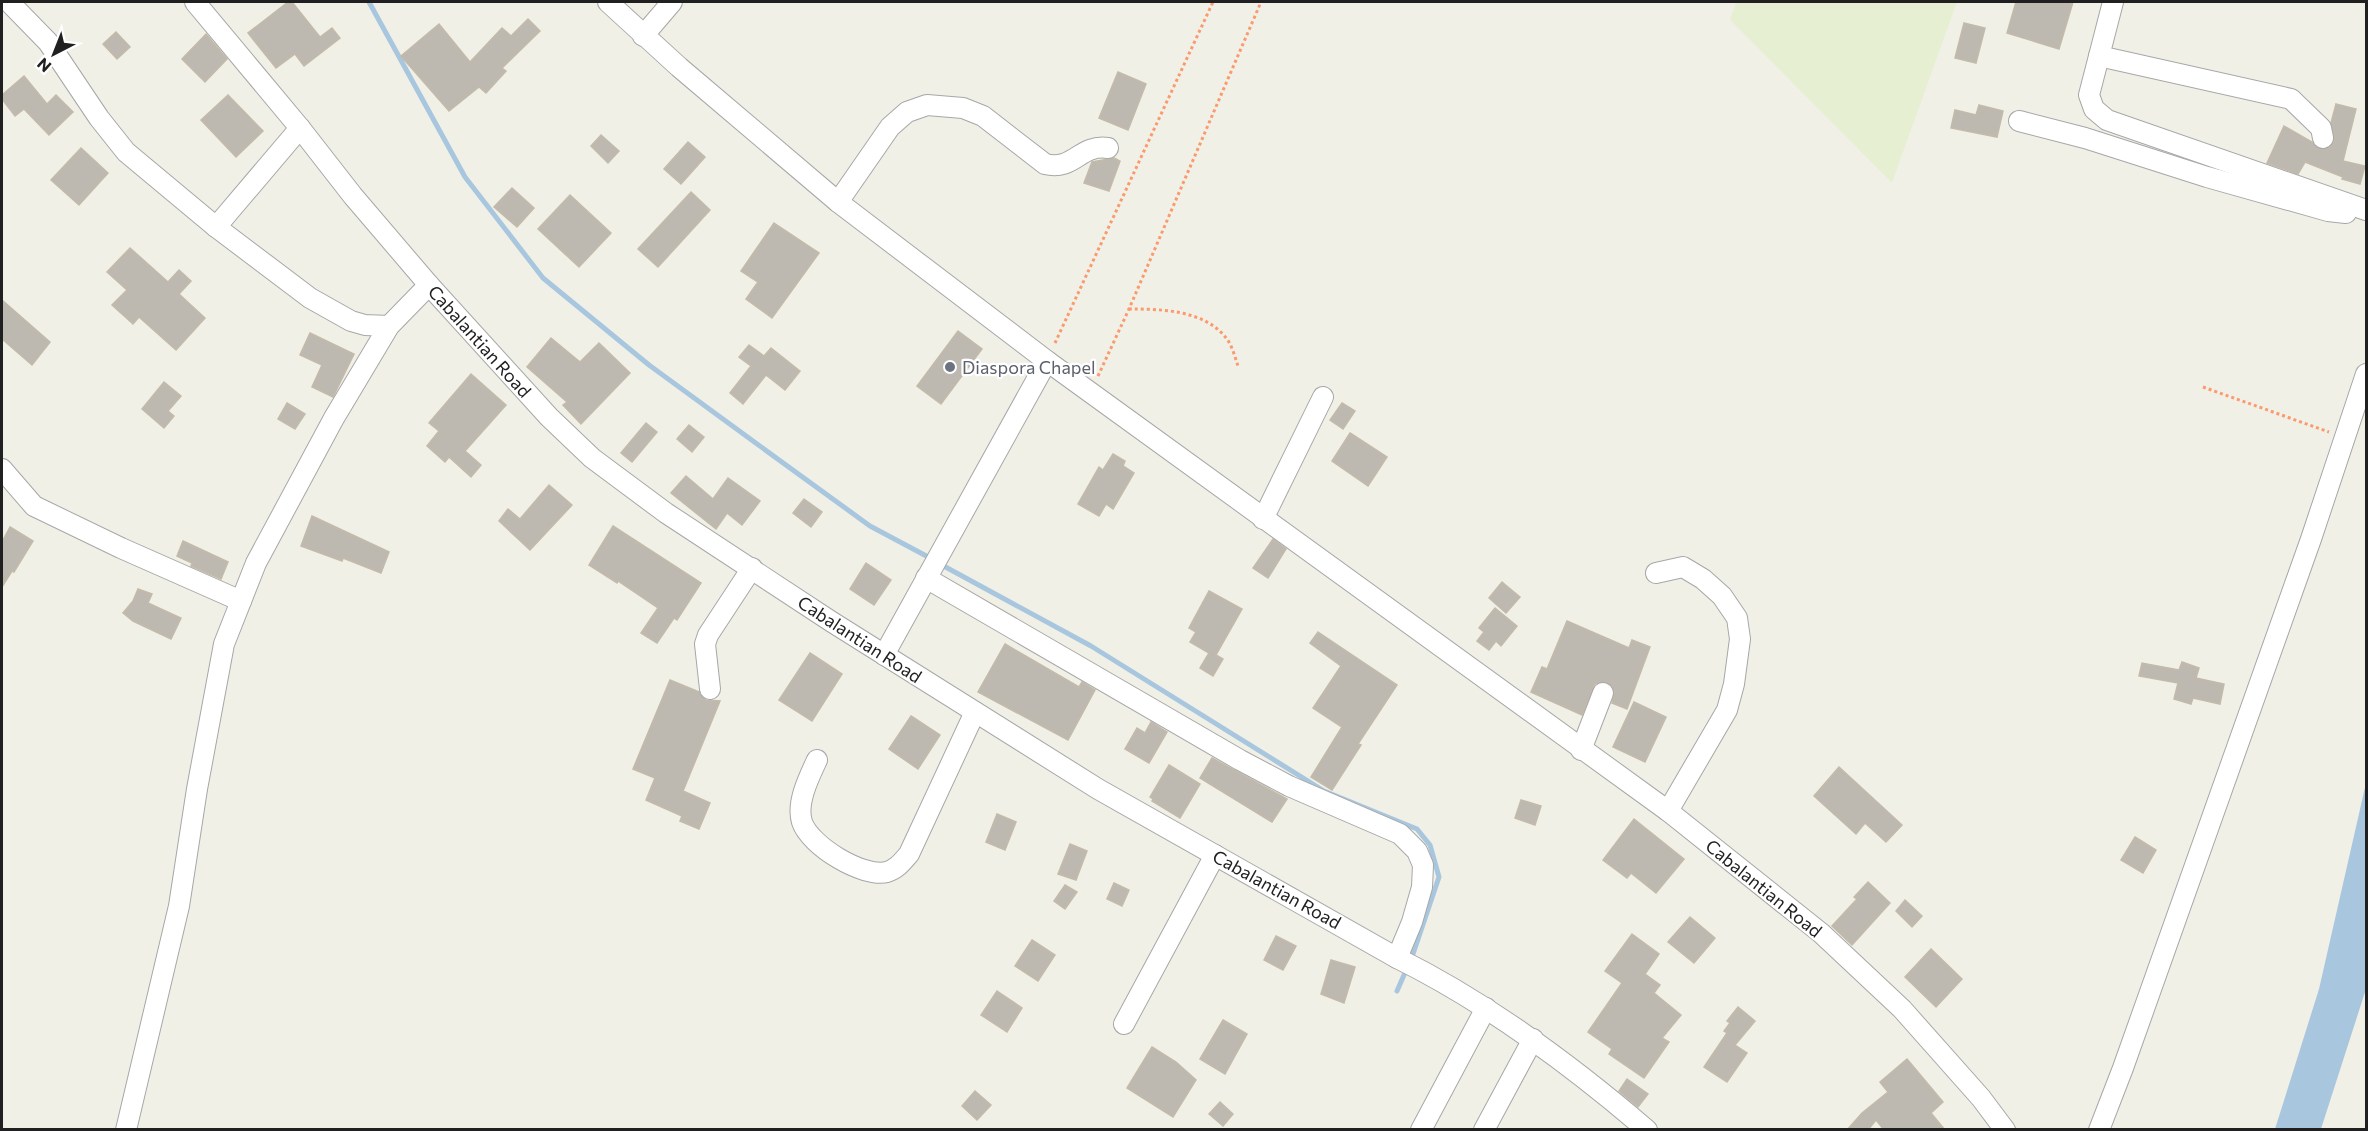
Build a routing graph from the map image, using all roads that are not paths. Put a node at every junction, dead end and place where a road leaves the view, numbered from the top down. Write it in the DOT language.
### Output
graph roads {
  1 [pos="9,2"];
  2 [pos="195,2"];
  3 [pos="608,2"];
  4 [pos="672,2"];
  5 [pos="2113,2"];
  6 [pos="643,36"];
  7 [pos="2099,56"];
  8 [pos="2019,121"];
  9 [pos="300,128"];
  10 [pos="2323,138"];
  11 [pos="1108,148"];
  12 [pos="838,202"];
  13 [pos="2367,211"];
  14 [pos="216,227"];
  15 [pos="429,285"];
  16 [pos="389,326"];
  17 [pos="1047,361"];
  18 [pos="2367,374"];
  19 [pos="1323,397"];
  20 [pos="2,469"];
  21 [pos="1263,519"];
  22 [pos="752,568"];
  23 [pos="1656,573"];
  24 [pos="929,574"];
  25 [pos="240,601"];
  26 [pos="884,655"];
  27 [pos="710,689"];
  28 [pos="1603,693"];
  29 [pos="975,712"];
  30 [pos="1581,750"];
  31 [pos="817,760"];
  32 [pos="1668,811"];
  33 [pos="1215,855"];
  34 [pos="1397,958"];
  35 [pos="1486,1008"];
  36 [pos="1124,1024"];
  37 [pos="1533,1039"];
  38 [pos="126,1130"];
  39 [pos="1421,1130"];
  40 [pos="1484,1130"];
  41 [pos="1647,1130"];
  42 [pos="2005,1130"];
  43 [pos="2099,1130"];
  1 -- 14 [label="street"];
  2 -- 9 [label="street, Cabalantian Road"];
  3 -- 6 [label="street, Cabalantian Road"];
  4 -- 6 [label="street"];
  5 -- 7 [label="street"];
  6 -- 12 [label="street, Cabalantian Road"];
  7 -- 10 [label="street"];
  7 -- 13 [label="street"];
  8 -- 13 [label="street"];
  9 -- 14 [label="street"];
  9 -- 15 [label="street, Cabalantian Road"];
  11 -- 12 [label="street"];
  12 -- 17 [label="street, Cabalantian Road"];
  14 -- 16 [label="street"];
  15 -- 16 [label="street"];
  15 -- 22 [label="street, Cabalantian Road"];
  16 -- 25 [label="street"];
  17 -- 21 [label="street, Cabalantian Road"];
  17 -- 24 [label="street"];
  18 -- 43 [label="street"];
  19 -- 21 [label="street"];
  20 -- 25 [label="street"];
  21 -- 30 [label="street, Cabalantian Road"];
  22 -- 26 [label="street, Cabalantian Road"];
  22 -- 27 [label="street"];
  23 -- 32 [label="street"];
  24 -- 26 [label="street"];
  24 -- 34 [label="street"];
  25 -- 38 [label="street"];
  26 -- 29 [label="street, Cabalantian Road"];
  28 -- 30 [label="street"];
  29 -- 31 [label="street"];
  29 -- 33 [label="street, Cabalantian Road"];
  30 -- 32 [label="street, Cabalantian Road"];
  32 -- 42 [label="street, Cabalantian Road"];
  33 -- 34 [label="street, Cabalantian Road"];
  33 -- 36 [label="street"];
  34 -- 35 [label="street, Cabalantian Road"];
  35 -- 37 [label="street, Cabalantian Road"];
  35 -- 39 [label="street"];
  37 -- 40 [label="street"];
  37 -- 41 [label="street, Cabalantian Road"];
}
